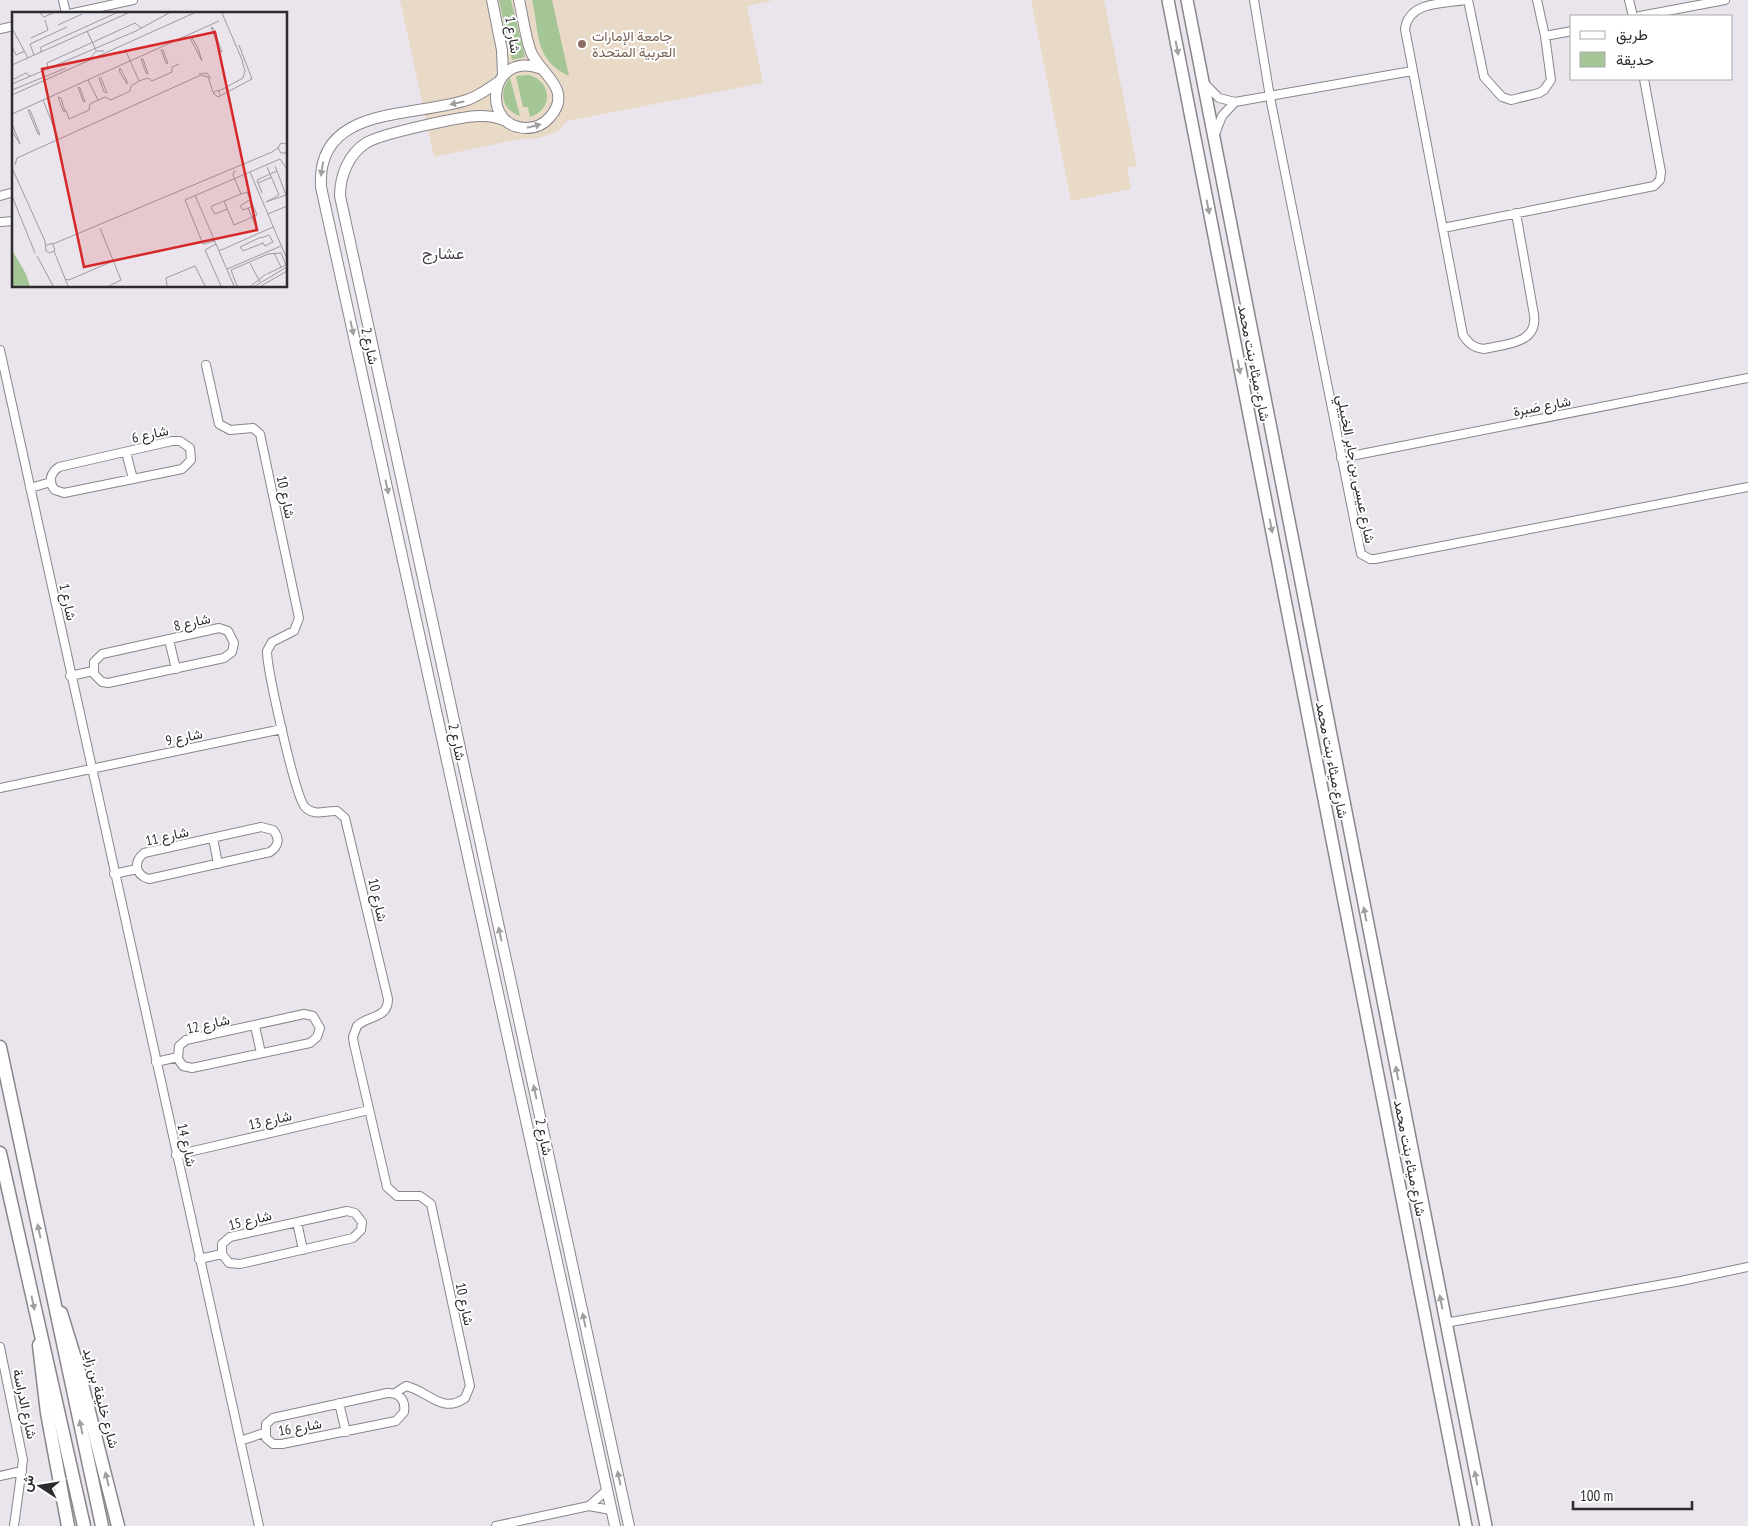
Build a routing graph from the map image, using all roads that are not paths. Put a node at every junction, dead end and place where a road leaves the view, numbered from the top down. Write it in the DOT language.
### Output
graph roads {
  1 [pos="63,0"];
  2 [pos="133,0"];
  3 [pos="492,0"];
  4 [pos="519,0"];
  5 [pos="1168,0"];
  6 [pos="1187,0"];
  7 [pos="1254,0"];
  8 [pos="1467,0"];
  9 [pos="1537,0"];
  10 [pos="1629,0"];
  11 [pos="1725,0"];
  12 [pos="67,12"];
  13 [pos="77,12"];
  14 [pos="1633,15"];
  15 [pos="1645,15"];
  16 [pos="1570,31"];
  17 [pos="1545,36"];
  18 [pos="539,68"];
  19 [pos="1412,70"];
  20 [pos="501,78"];
  21 [pos="1644,80"];
  22 [pos="1203,81"];
  23 [pos="1270,97"];
  24 [pos="1234,102"];
  25 [pos="508,122"];
  26 [pos="1215,143"];
  27 [pos="1516,213"];
  28 [pos="1443,228"];
  29 [pos="0,350"];
  30 [pos="206,365"];
  31 [pos="1748,378"];
  32 [pos="126,452"];
  33 [pos="1341,458"];
  34 [pos="133,479"];
  35 [pos="51,482"];
  36 [pos="1748,487"];
  37 [pos="30,488"];
  38 [pos="169,640"];
  39 [pos="176,669"];
  40 [pos="93,671"];
  41 [pos="70,676"];
  42 [pos="282,729"];
  43 [pos="91,770"];
  44 [pos="0,788"];
  45 [pos="213,838"];
  46 [pos="218,864"];
  47 [pos="137,868"];
  48 [pos="114,874"];
  49 [pos="255,1026"];
  50 [pos="0,1047"];
  51 [pos="261,1053"];
  52 [pos="178,1057"];
  53 [pos="156,1062"];
  54 [pos="368,1110"];
  55 [pos="0,1153"];
  56 [pos="176,1155"];
  57 [pos="297,1222"];
  58 [pos="304,1250"];
  59 [pos="222,1254"];
  60 [pos="200,1259"];
  61 [pos="1748,1267"];
  62 [pos="49,1279"];
  63 [pos="38,1322"];
  64 [pos="1445,1323"];
  65 [pos="0,1347"];
  66 [pos="395,1393"];
  67 [pos="339,1403"];
  68 [pos="346,1432"];
  69 [pos="264,1433"];
  70 [pos="240,1440"];
  71 [pos="22,1471"];
  72 [pos="0,1476"];
  73 [pos="607,1490"];
  74 [pos="589,1506"];
  75 [pos="611,1510"];
  76 [pos="14,1526"];
  77 [pos="68,1526"];
  78 [pos="84,1526"];
  79 [pos="102,1526"];
  80 [pos="118,1526"];
  81 [pos="259,1526"];
  82 [pos="496,1526"];
  83 [pos="615,1526"];
  84 [pos="629,1526"];
  85 [pos="1466,1526"];
  86 [pos="1486,1526"];
  1 -- 12 [label="street"];
  2 -- 13 [label="street"];
  3 -- 20 [label="street, شارع 1"];
  4 -- 18 [label="street, شارع 1"];
  5 -- 85 [label="main road, شارع ميثاء بنت محمد, one-way"];
  6 -- 22 [label="main road, شارع ميثاء بنت محمد"];
  7 -- 23 [label="street, شارع عيسى بن جابر الخييلي"];
  8 -- 17 [label="street"];
  8 -- 19 [label="street"];
  9 -- 17 [label="street"];
  10 -- 14 [label="street"];
  11 -- 15 [label="street"];
  16 -- 17 [label="street"];
  18 -- 20 [label="street"];
  25 -- 18 [label="street, one-way"];
  19 -- 23 [label="street"];
  19 -- 28 [label="street"];
  20 -- 25 [label="street"];
  20 -- 73 [label="street, شارع 2, one-way"];
  21 -- 27 [label="street"];
  22 -- 24 [label="street"];
  22 -- 26 [label="main road, شارع ميثاء بنت محمد"];
  23 -- 24 [label="street"];
  23 -- 33 [label="street, شارع عيسى بن جابر الخييلي"];
  24 -- 26 [label="street"];
  84 -- 25 [label="street, شارع 2, one-way"];
  64 -- 26 [label="main road, شارع ميثاء بنت محمد, one-way"];
  27 -- 28 [label="street"];
  27 -- 28 [label="street"];
  29 -- 37 [label="street, شارع 1"];
  30 -- 42 [label="street, شارع 10"];
  31 -- 33 [label="street, شارع صَبرة"];
  32 -- 34 [label="street, شارع 6"];
  32 -- 34 [label="street, شارع 6"];
  32 -- 35 [label="street, شارع 6"];
  33 -- 36 [label="street, شارع عيسى بن جابر الخييلي"];
  34 -- 35 [label="street, شارع 6"];
  35 -- 37 [label="street"];
  37 -- 41 [label="street, شارع 1"];
  38 -- 39 [label="street, شارع 8"];
  38 -- 39 [label="street, شارع 8"];
  38 -- 40 [label="street, شارع 8"];
  39 -- 40 [label="street, شارع 8"];
  40 -- 41 [label="street"];
  41 -- 43 [label="street, شارع 1"];
  42 -- 43 [label="street, شارع 9"];
  42 -- 54 [label="street, شارع 10"];
  43 -- 44 [label="street"];
  43 -- 48 [label="street, شارع 14"];
  45 -- 46 [label="street"];
  45 -- 46 [label="street, شارع 11"];
  45 -- 47 [label="street, شارع 11"];
  46 -- 47 [label="street, شارع 11"];
  47 -- 48 [label="street"];
  48 -- 53 [label="street, شارع 14"];
  49 -- 51 [label="street"];
  49 -- 51 [label="street, شارع 12"];
  49 -- 52 [label="street, شارع 12"];
  62 -- 50 [label="main road, شارع خليفة بن زايد, one-way"];
  51 -- 52 [label="street, شارع 12"];
  52 -- 53 [label="street"];
  53 -- 56 [label="street, شارع 14"];
  54 -- 56 [label="street, شارع 13"];
  54 -- 66 [label="street, شارع 10"];
  55 -- 63 [label="main road, one-way"];
  56 -- 60 [label="street, شارع 14"];
  57 -- 58 [label="street"];
  57 -- 58 [label="street, شارع 15"];
  57 -- 59 [label="street, شارع 15"];
  58 -- 59 [label="street, شارع 15"];
  59 -- 60 [label="street"];
  60 -- 70 [label="street, شارع 14"];
  61 -- 64 [label="street"];
  79 -- 62 [label="main road, شارع خليفة بن زايد, one-way"];
  80 -- 62 [label="main road, شارع خليفة بن زايد, one-way"];
  63 -- 77 [label="main road"];
  63 -- 78 [label="main road"];
  86 -- 64 [label="main road, شارع ميثاء بنت محمد, one-way"];
  65 -- 71 [label="street, شارع الدراسة"];
  66 -- 67 [label="street, شارع 16"];
  66 -- 68 [label="street, شارع 16"];
  67 -- 68 [label="street"];
  67 -- 69 [label="street, شارع 16"];
  68 -- 69 [label="street, شارع 16"];
  69 -- 70 [label="street, شارع 16"];
  70 -- 81 [label="street, شارع 14"];
  71 -- 72 [label="street"];
  71 -- 76 [label="street, شارع الدراسة"];
  73 -- 74 [label="street"];
  73 -- 75 [label="street, شارع 2"];
  74 -- 75 [label="street"];
  74 -- 82 [label="street"];
  75 -- 83 [label="street, شارع 2"];
}
